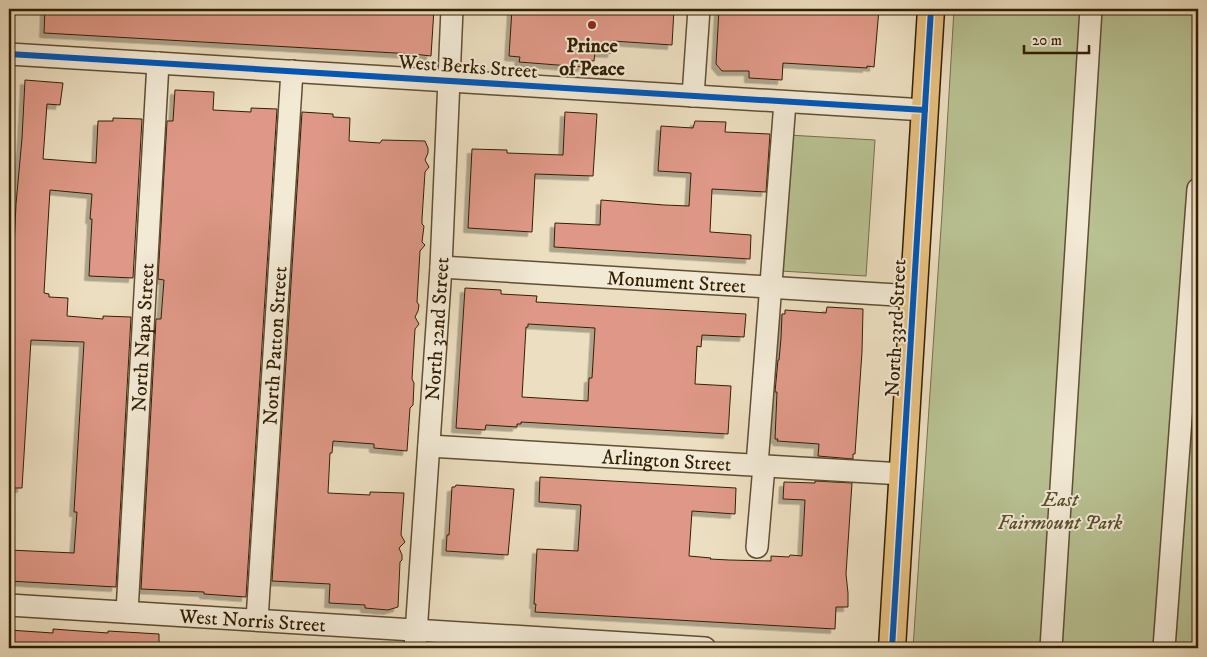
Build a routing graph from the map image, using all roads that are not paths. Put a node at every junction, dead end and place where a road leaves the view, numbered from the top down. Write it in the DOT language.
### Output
graph roads {
  1 [pos="452,9"];
  2 [pos="699,9"];
  3 [pos="931,9"];
  4 [pos="1091,9"];
  5 [pos="9,54"];
  6 [pos="158,63"];
  7 [pos="292,71"];
  8 [pos="448,81"];
  9 [pos="694,96"];
  10 [pos="785,102"];
  11 [pos="925,110"];
  12 [pos="1198,189"];
  13 [pos="441,267"];
  14 [pos="770,287"];
  15 [pos="913,296"];
  16 [pos="429,446"];
  17 [pos="761,466"];
  18 [pos="903,474"];
  19 [pos="757,548"];
  20 [pos="9,605"];
  21 [pos="127,612"];
  22 [pos="257,620"];
  23 [pos="416,639"];
  24 [pos="705,648"];
  25 [pos="892,648"];
  26 [pos="1051,648"];
  27 [pos="1164,648"];
  1 -- 8 [label="street, North 32nd Street"];
  2 -- 9 [label="street"];
  3 -- 11 [label="main road, North 33rd Street"];
  4 -- 26 [label="street"];
  5 -- 6 [label="street, West Berks Street"];
  6 -- 7 [label="street, West Berks Street"];
  6 -- 21 [label="street, North Napa Street"];
  7 -- 8 [label="street, West Berks Street"];
  7 -- 22 [label="street, North Patton Street"];
  8 -- 9 [label="street, West Berks Street"];
  8 -- 13 [label="street, North 32nd Street"];
  9 -- 10 [label="street, West Berks Street"];
  10 -- 11 [label="street, West Berks Street"];
  10 -- 14 [label="street"];
  11 -- 15 [label="main road, North 33rd Street"];
  12 -- 27 [label="street"];
  13 -- 14 [label="street, Monument Street"];
  13 -- 16 [label="street, North 32nd Street"];
  14 -- 15 [label="street, Monument Street"];
  14 -- 17 [label="street"];
  15 -- 18 [label="main road, North 33rd Street"];
  16 -- 17 [label="street, Arlington Street"];
  16 -- 23 [label="street, North 32nd Street"];
  17 -- 18 [label="street, Arlington Street"];
  17 -- 19 [label="street"];
  18 -- 25 [label="main road, North 33rd Street"];
  20 -- 21 [label="street, West Norris Street"];
  21 -- 22 [label="street, West Norris Street"];
  22 -- 23 [label="street, West Norris Street"];
  23 -- 24 [label="street, West Norris Street"];
}
